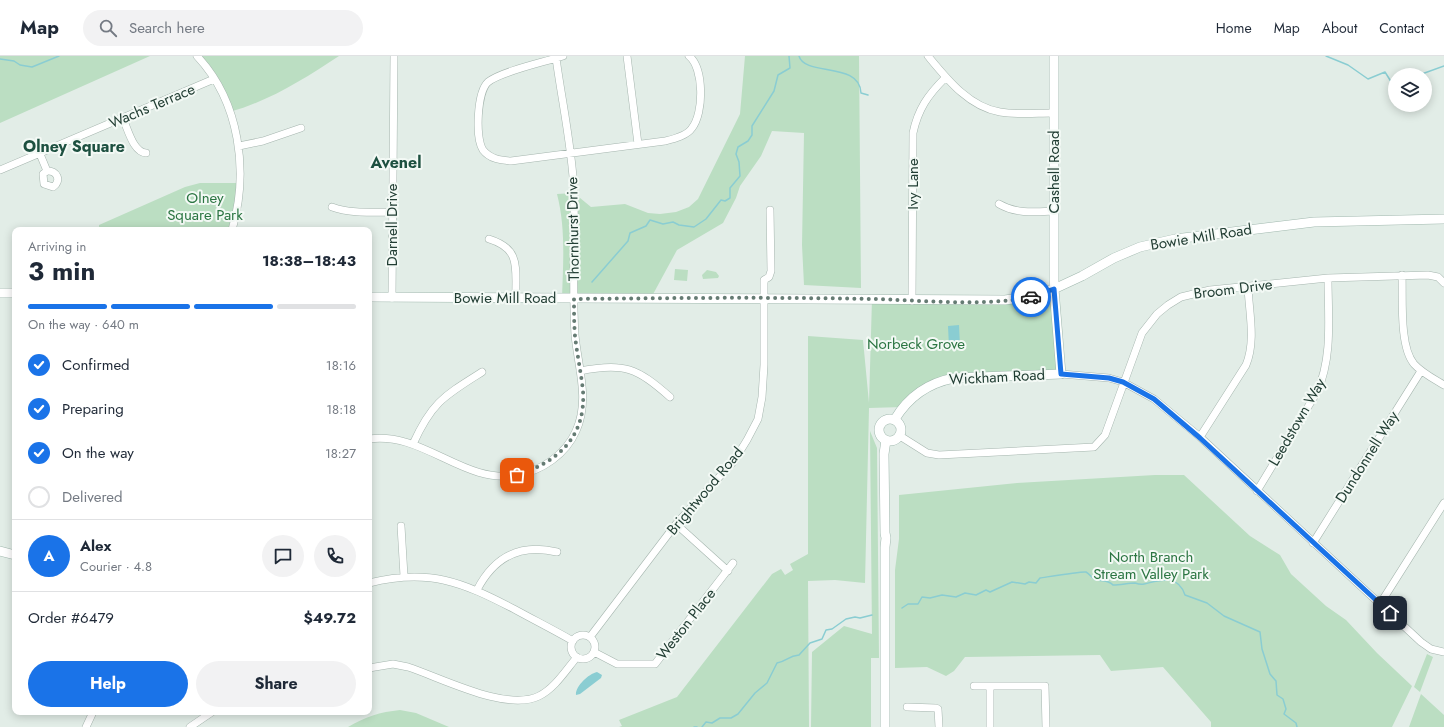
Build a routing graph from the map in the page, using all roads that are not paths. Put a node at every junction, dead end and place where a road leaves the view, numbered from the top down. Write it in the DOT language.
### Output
graph roads {
  1 [pos="197,56"];
  2 [pos="394,56"];
  3 [pos="627,56"];
  4 [pos="689,56"];
  5 [pos="928,56"];
  6 [pos="1054,56"];
  7 [pos="560,57"];
  8 [pos="945,78"];
  9 [pos="214,79"];
  10 [pos="1054,113"];
  11 [pos="123,119"];
  12 [pos="301,128"];
  13 [pos="638,144"];
  14 [pos="238,146"];
  15 [pos="570,152"];
  16 [pos="146,153"];
  17 [pos="40,154"];
  18 [pos="0,170"];
  19 [pos="46,171"];
  20 [pos="999,204"];
  21 [pos="332,207"];
  22 [pos="770,210"];
  23 [pos="1054,211"];
  24 [pos="392,212"];
  25 [pos="1444,220"];
  26 [pos="232,227"];
  27 [pos="489,239"];
  28 [pos="1402,276"];
  29 [pos="1328,278"];
  30 [pos="1444,283"];
  31 [pos="1248,287"];
  32 [pos="1054,289"];
  33 [pos="0,293"];
  34 [pos="12,293"];
  35 [pos="372,297"];
  36 [pos="392,298"];
  37 [pos="516,298"];
  38 [pos="574,299"];
  39 [pos="764,299"];
  40 [pos="912,300"];
  41 [pos="1060,358"];
  42 [pos="580,371"];
  43 [pos="1421,371"];
  44 [pos="482,372"];
  45 [pos="1047,374"];
  46 [pos="1061,374"];
  47 [pos="1123,382"];
  48 [pos="1444,385"];
  49 [pos="670,397"];
  50 [pos="895,419"];
  51 [pos="900,436"];
  52 [pos="1200,438"];
  53 [pos="372,439"];
  54 [pos="886,440"];
  55 [pos="413,444"];
  56 [pos="1257,491"];
  57 [pos="1444,503"];
  58 [pos="676,524"];
  59 [pos="401,526"];
  60 [pos="1313,543"];
  61 [pos="0,551"];
  62 [pos="557,552"];
  63 [pos="12,554"];
  64 [pos="733,563"];
  65 [pos="728,571"];
  66 [pos="404,576"];
  67 [pos="372,582"];
  68 [pos="477,590"];
  69 [pos="1380,604"];
  70 [pos="590,637"];
  71 [pos="573,641"];
  72 [pos="594,652"];
  73 [pos="1444,652"];
  74 [pos="577,657"];
  75 [pos="372,668"];
  76 [pos="974,686"];
  77 [pos="990,686"];
  78 [pos="907,707"];
  79 [pos="92,715"];
  80 [pos="208,715"];
  81 [pos="86,727"];
  82 [pos="190,727"];
  83 [pos="886,727"];
  84 [pos="939,727"];
  85 [pos="990,727"];
  86 [pos="1046,727"];
  1 -- 9 [label="street"];
  2 -- 24 [label="street, Darnell Drive"];
  3 -- 13 [label="street"];
  4 -- 13 [label="street"];
  5 -- 8 [label="street"];
  6 -- 10 [label="street, Cashell Road"];
  7 -- 15 [label="street, Thornhurst Drive"];
  7 -- 15 [label="street"];
  8 -- 10 [label="street"];
  8 -- 40 [label="street, Ivy Lane"];
  9 -- 11 [label="street, Wachs Terrace"];
  9 -- 14 [label="street"];
  10 -- 23 [label="street, Cashell Road"];
  11 -- 16 [label="street"];
  11 -- 17 [label="street, Wachs Terrace"];
  12 -- 14 [label="street"];
  13 -- 15 [label="street"];
  14 -- 26 [label="street"];
  15 -- 38 [label="street, Thornhurst Drive"];
  17 -- 18 [label="street, Wachs Terrace"];
  17 -- 19 [label="street"];
  20 -- 23 [label="street"];
  21 -- 24 [label="street"];
  22 -- 39 [label="street, Brightwood Road"];
  23 -- 32 [label="street, Cashell Road"];
  24 -- 36 [label="street, Darnell Drive"];
  25 -- 32 [label="street, Bowie Mill Road"];
  27 -- 37 [label="street"];
  28 -- 29 [label="street, Broom Drive"];
  28 -- 30 [label="street, Broom Drive"];
  28 -- 43 [label="street"];
  29 -- 31 [label="street, Broom Drive"];
  29 -- 56 [label="street, Leedstown Way"];
  31 -- 47 [label="street, Broom Drive"];
  31 -- 52 [label="street"];
  32 -- 40 [label="street, Bowie Mill Road"];
  32 -- 41 [label="street, Cashell Road"];
  33 -- 34 [label="street"];
  35 -- 36 [label="street, Bowie Mill Road"];
  36 -- 37 [label="street, Bowie Mill Road"];
  37 -- 38 [label="street, Bowie Mill Road"];
  38 -- 39 [label="street, Bowie Mill Road"];
  38 -- 42 [label="street, Thornhurst Drive"];
  39 -- 40 [label="street, Bowie Mill Road"];
  39 -- 58 [label="street, Brightwood Road"];
  41 -- 45 [label="street"];
  41 -- 46 [label="street, Cashell Road"];
  42 -- 49 [label="street"];
  42 -- 55 [label="street, Thornhurst Drive"];
  43 -- 48 [label="street"];
  43 -- 60 [label="street, Dundonnell Way"];
  44 -- 55 [label="street"];
  45 -- 46 [label="street, Wickham Road"];
  45 -- 50 [label="street, Wickham Road"];
  46 -- 47 [label="street, Wickham Road"];
  47 -- 51 [label="street, Broom Drive"];
  47 -- 52 [label="street, Wickham Road"];
  50 -- 51 [label="street"];
  50 -- 54 [label="street"];
  51 -- 54 [label="street"];
  52 -- 56 [label="street, Wickham Road"];
  53 -- 55 [label="street, Thornhurst Drive"];
  54 -- 83 [label="street"];
  56 -- 60 [label="street, Wickham Road"];
  57 -- 69 [label="street"];
  58 -- 65 [label="street"];
  58 -- 70 [label="street, Brightwood Road"];
  59 -- 66 [label="street"];
  60 -- 69 [label="street, Wickham Road"];
  61 -- 63 [label="street"];
  62 -- 68 [label="street"];
  64 -- 65 [label="street, Weston Place"];
  65 -- 72 [label="street, Weston Place"];
  66 -- 67 [label="street"];
  66 -- 68 [label="street"];
  68 -- 71 [label="street"];
  69 -- 73 [label="street, Wickham Road"];
  70 -- 71 [label="street"];
  70 -- 72 [label="street"];
  71 -- 74 [label="street"];
  72 -- 74 [label="street"];
  74 -- 75 [label="street"];
  76 -- 77 [label="street"];
  77 -- 85 [label="street"];
  77 -- 86 [label="street"];
  78 -- 84 [label="street"];
  79 -- 81 [label="street"];
  80 -- 82 [label="street"];
}
